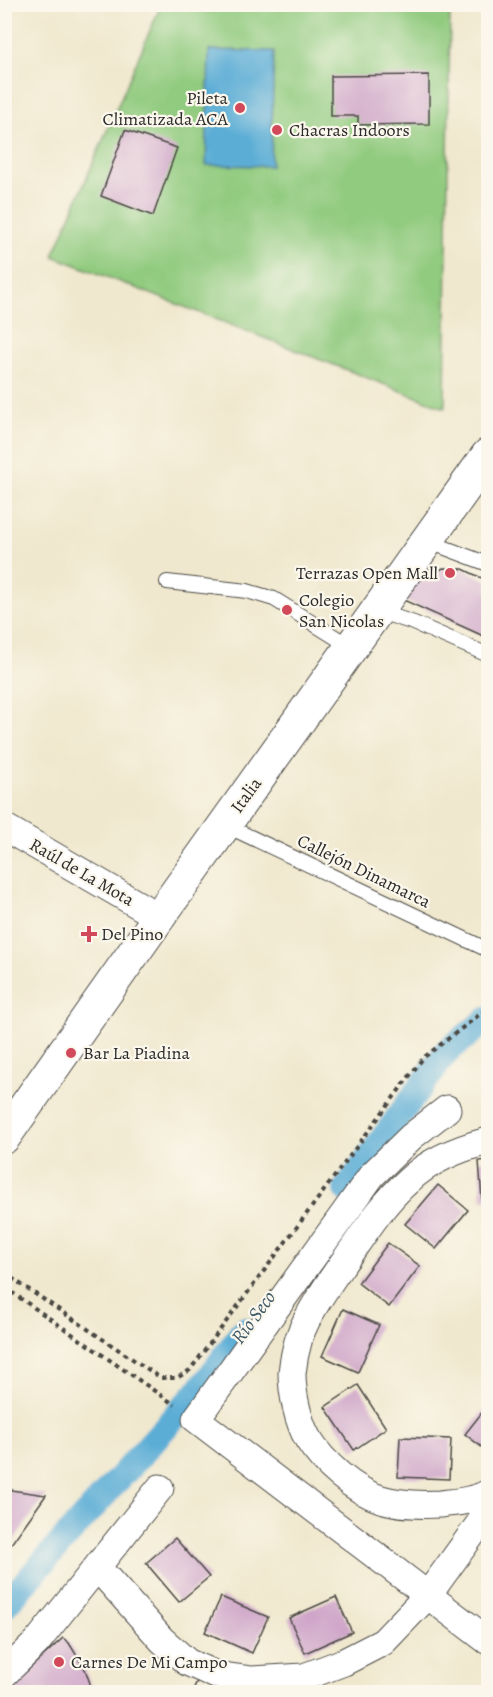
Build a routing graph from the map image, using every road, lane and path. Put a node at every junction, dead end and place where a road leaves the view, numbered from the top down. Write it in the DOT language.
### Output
graph roads {
  1 [pos="487,461"];
  2 [pos="427,541"];
  3 [pos="489,564"];
  4 [pos="167,582"];
  5 [pos="377,611"];
  6 [pos="351,647"];
  7 [pos="489,655"];
  8 [pos="225,824"];
  9 [pos="4,827"];
  10 [pos="159,917"];
  11 [pos="489,950"];
  12 [pos="489,1008"];
  13 [pos="447,1109"];
  14 [pos="4,1137"];
  15 [pos="489,1141"];
  16 [pos="4,1273"];
  17 [pos="4,1287"];
  18 [pos="196,1419"];
  19 [pos="160,1488"];
  20 [pos="489,1493"];
  21 [pos="489,1512"];
  22 [pos="97,1567"];
  23 [pos="428,1595"];
  24 [pos="489,1641"];
  25 [pos="4,1674"];
  1 -- 2 [label="main road, Italia"];
  2 -- 3 [label="lane"];
  2 -- 5 [label="main road, Italia"];
  4 -- 6 [label="lane"];
  5 -- 6 [label="main road, Italia"];
  5 -- 7 [label="lane"];
  6 -- 8 [label="main road, Italia"];
  8 -- 10 [label="main road, Italia"];
  8 -- 11 [label="lane, Callejón Dinamarca"];
  9 -- 10 [label="street, Raúl de La Mota"];
  10 -- 14 [label="main road, Italia"];
  12 -- 16 [label="path"];
  13 -- 18 [label="street"];
  15 -- 20 [label="street"];
  17 -- 18 [label="path"];
  18 -- 23 [label="street"];
  19 -- 22 [label="street"];
  21 -- 23 [label="street"];
  22 -- 23 [label="street"];
  22 -- 25 [label="street"];
  23 -- 24 [label="street"];
}
